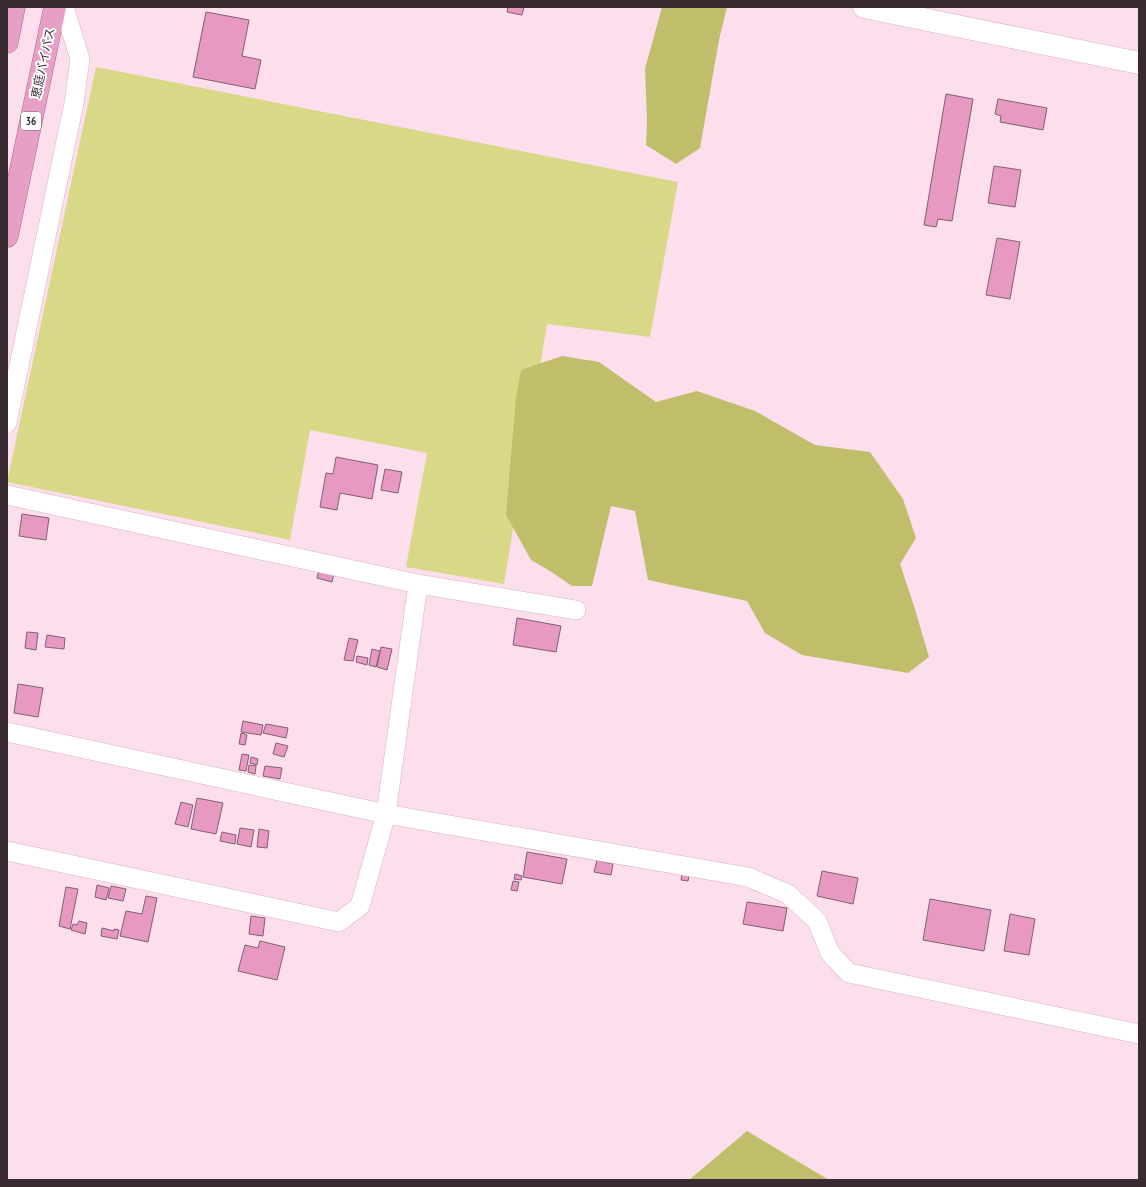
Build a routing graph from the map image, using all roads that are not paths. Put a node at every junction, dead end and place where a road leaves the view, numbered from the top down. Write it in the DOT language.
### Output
graph roads {
  1 [pos="14,7"];
  2 [pos="55,7"];
  3 [pos="64,7"];
  4 [pos="864,7"];
  5 [pos="7,42"];
  6 [pos="1139,63"];
  7 [pos="7,236"];
  8 [pos="7,423"];
  9 [pos="7,495"];
  10 [pos="418,584"];
  11 [pos="576,610"];
  12 [pos="7,732"];
  13 [pos="386,814"];
  14 [pos="7,851"];
  15 [pos="1139,1034"];
  1 -- 5 [label="highway"];
  2 -- 7 [label="highway, 恵庭バイパス / 36"];
  3 -- 8 [label="street"];
  4 -- 6 [label="street"];
  9 -- 10 [label="street"];
  10 -- 11 [label="street"];
  10 -- 13 [label="street"];
  12 -- 13 [label="street"];
  13 -- 14 [label="street"];
  13 -- 15 [label="street"];
}
